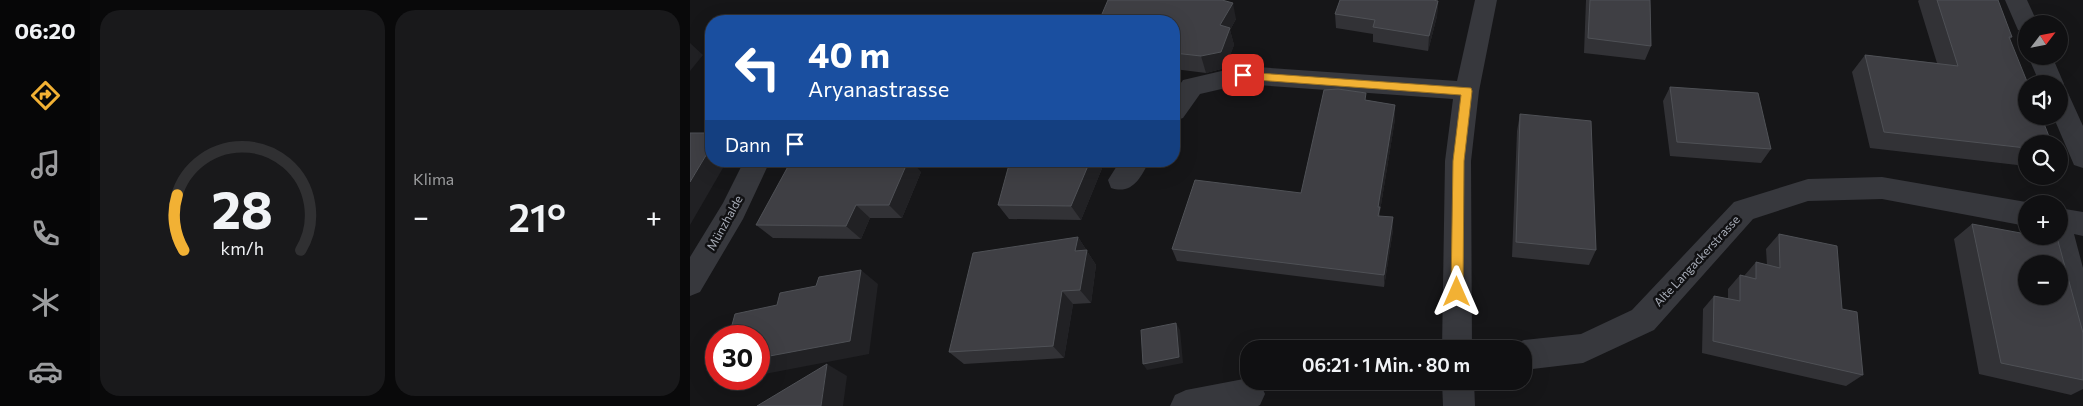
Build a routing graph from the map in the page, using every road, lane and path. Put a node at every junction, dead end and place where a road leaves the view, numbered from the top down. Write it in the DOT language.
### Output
graph roads {
  1 [pos="1486,0"];
  2 [pos="2016,0"];
  3 [pos="2022,15"];
  4 [pos="1467,91"];
  5 [pos="1180,103"];
  6 [pos="2068,121"];
  7 [pos="2083,157"];
  8 [pos="754,167"];
  9 [pos="2018,213"];
  10 [pos="2068,222"];
  11 [pos="2083,224"];
  12 [pos="2062,245"];
  13 [pos="690,284"];
  14 [pos="2083,324"];
  15 [pos="1457,340"];
  16 [pos="1532,354"];
  17 [pos="1458,390"];
  18 [pos="1249,394"];
  19 [pos="1186,406"];
  20 [pos="1459,406"];
  1 -- 4 [label="street"];
  2 -- 3 [label="street"];
  4 -- 5 [label="street"];
  4 -- 15 [label="street"];
  6 -- 7 [label="street"];
  8 -- 13 [label="street, Münzhalde"];
  9 -- 16 [label="street, Alte Langackerstrasse"];
  10 -- 11 [label="street"];
  12 -- 14 [label="street"];
  17 -- 20 [label="street"];
  18 -- 19 [label="street"];
}
